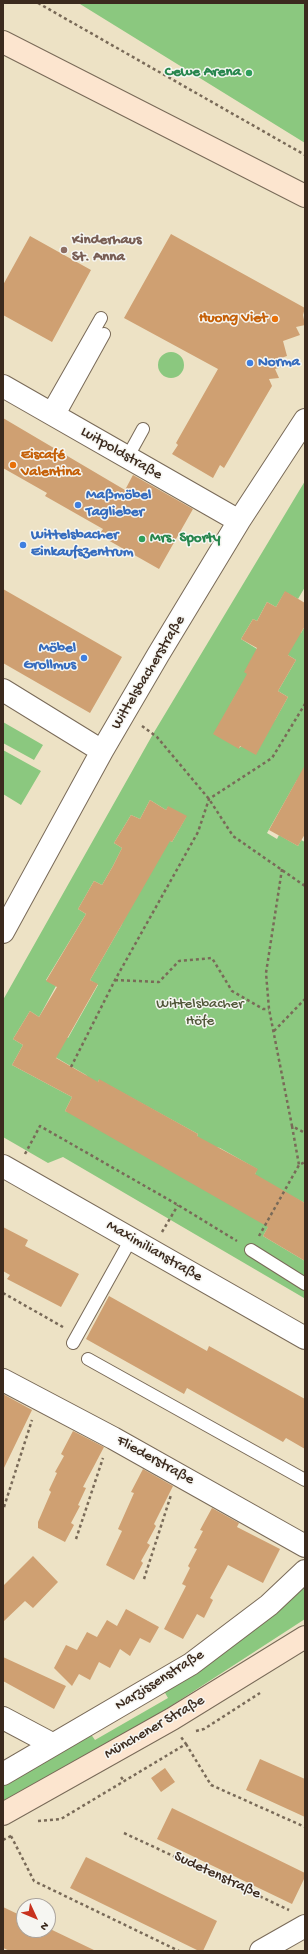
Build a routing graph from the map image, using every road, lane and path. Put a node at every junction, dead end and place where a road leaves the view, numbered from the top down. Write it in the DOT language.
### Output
graph roads {
  1 [pos="38,3"];
  2 [pos="3,42"];
  3 [pos="305,155"];
  4 [pos="305,196"];
  5 [pos="101,318"];
  6 [pos="104,334"];
  7 [pos="3,386"];
  8 [pos="53,414"];
  9 [pos="305,420"];
  10 [pos="144,429"];
  11 [pos="127,458"];
  12 [pos="239,521"];
  13 [pos="3,690"];
  14 [pos="305,704"];
  15 [pos="124,714"];
  16 [pos="102,751"];
  17 [pos="209,799"];
  18 [pos="282,870"];
  19 [pos="305,886"];
  20 [pos="3,932"];
  21 [pos="115,980"];
  22 [pos="305,999"];
  23 [pos="269,1009"];
  24 [pos="273,1031"];
  25 [pos="71,1066"];
  26 [pos="292,1126"];
  27 [pos="305,1133"];
  28 [pos="305,1162"];
  29 [pos="299,1165"];
  30 [pos="9,1169"];
  31 [pos="178,1205"];
  32 [pos="171,1216"];
  33 [pos="131,1238"];
  34 [pos="252,1250"];
  35 [pos="305,1284"];
  36 [pos="3,1293"];
  37 [pos="68,1321"];
  38 [pos="305,1338"];
  39 [pos="74,1343"];
  40 [pos="88,1360"];
  41 [pos="3,1380"];
  42 [pos="43,1400"];
  43 [pos="113,1438"];
  44 [pos="181,1476"];
  45 [pos="305,1480"];
  46 [pos="4,1507"];
  47 [pos="76,1539"];
  48 [pos="305,1546"];
  49 [pos="305,1571"];
  50 [pos="144,1578"];
  51 [pos="305,1637"];
  52 [pos="3,1718"];
  53 [pos="52,1744"];
  54 [pos="186,1744"];
  55 [pos="178,1749"];
  56 [pos="3,1774"];
  57 [pos="121,1777"];
  58 [pos="124,1781"];
  59 [pos="38,1821"];
  60 [pos="6,1822"];
  61 [pos="305,1827"];
  62 [pos="124,1833"];
  63 [pos="303,1927"];
  64 [pos="179,1951"];
  65 [pos="261,1951"];
  1 -- 3 [label="path"];
  2 -- 4 [label="street"];
  5 -- 8 [label="lane"];
  6 -- 8 [label="lane"];
  7 -- 8 [label="street, Luitpoldstraße"];
  8 -- 11 [label="street, Luitpoldstraße"];
  9 -- 12 [label="street, Wittelsbacherstraße"];
  10 -- 11 [label="lane"];
  11 -- 12 [label="street, Luitpoldstraße"];
  12 -- 15 [label="street, Wittelsbacherstraße"];
  13 -- 16 [label="street"];
  14 -- 17 [label="path"];
  15 -- 16 [label="street, Wittelsbacherstraße"];
  15 -- 17 [label="path"];
  16 -- 20 [label="street, Wittelsbacherstraße"];
  17 -- 18 [label="path"];
  17 -- 21 [label="path"];
  18 -- 19 [label="path"];
  18 -- 23 [label="path"];
  21 -- 23 [label="path"];
  21 -- 25 [label="path"];
  22 -- 24 [label="path"];
  23 -- 24 [label="path"];
  24 -- 26 [label="path"];
  26 -- 27 [label="path"];
  26 -- 29 [label="path"];
  28 -- 29 [label="path"];
  29 -- 34 [label="path"];
  30 -- 31 [label="path"];
  30 -- 33 [label="street, Maximilianstraße"];
  31 -- 32 [label="path"];
  31 -- 34 [label="path"];
  33 -- 38 [label="street, Maximilianstraße"];
  33 -- 39 [label="lane"];
  34 -- 35 [label="lane"];
  36 -- 37 [label="path"];
  40 -- 45 [label="lane"];
  41 -- 42 [label="street, Fliederstraße"];
  42 -- 43 [label="street, Fliederstraße"];
  42 -- 46 [label="path"];
  43 -- 44 [label="street, Fliederstraße"];
  43 -- 47 [label="path"];
  44 -- 48 [label="street, Fliederstraße"];
  44 -- 50 [label="path"];
  49 -- 53 [label="street, Narzissenstraße"];
  51 -- 60 [label="street, Münchener Straße"];
  52 -- 53 [label="street"];
  53 -- 56 [label="street, Narzissenstraße"];
  54 -- 61 [label="path"];
  55 -- 58 [label="path"];
  57 -- 58 [label="path"];
  58 -- 59 [label="path"];
  60 -- 64 [label="path"];
  62 -- 63 [label="path, Sudetenstraße"];
  63 -- 65 [label="street"];
}
